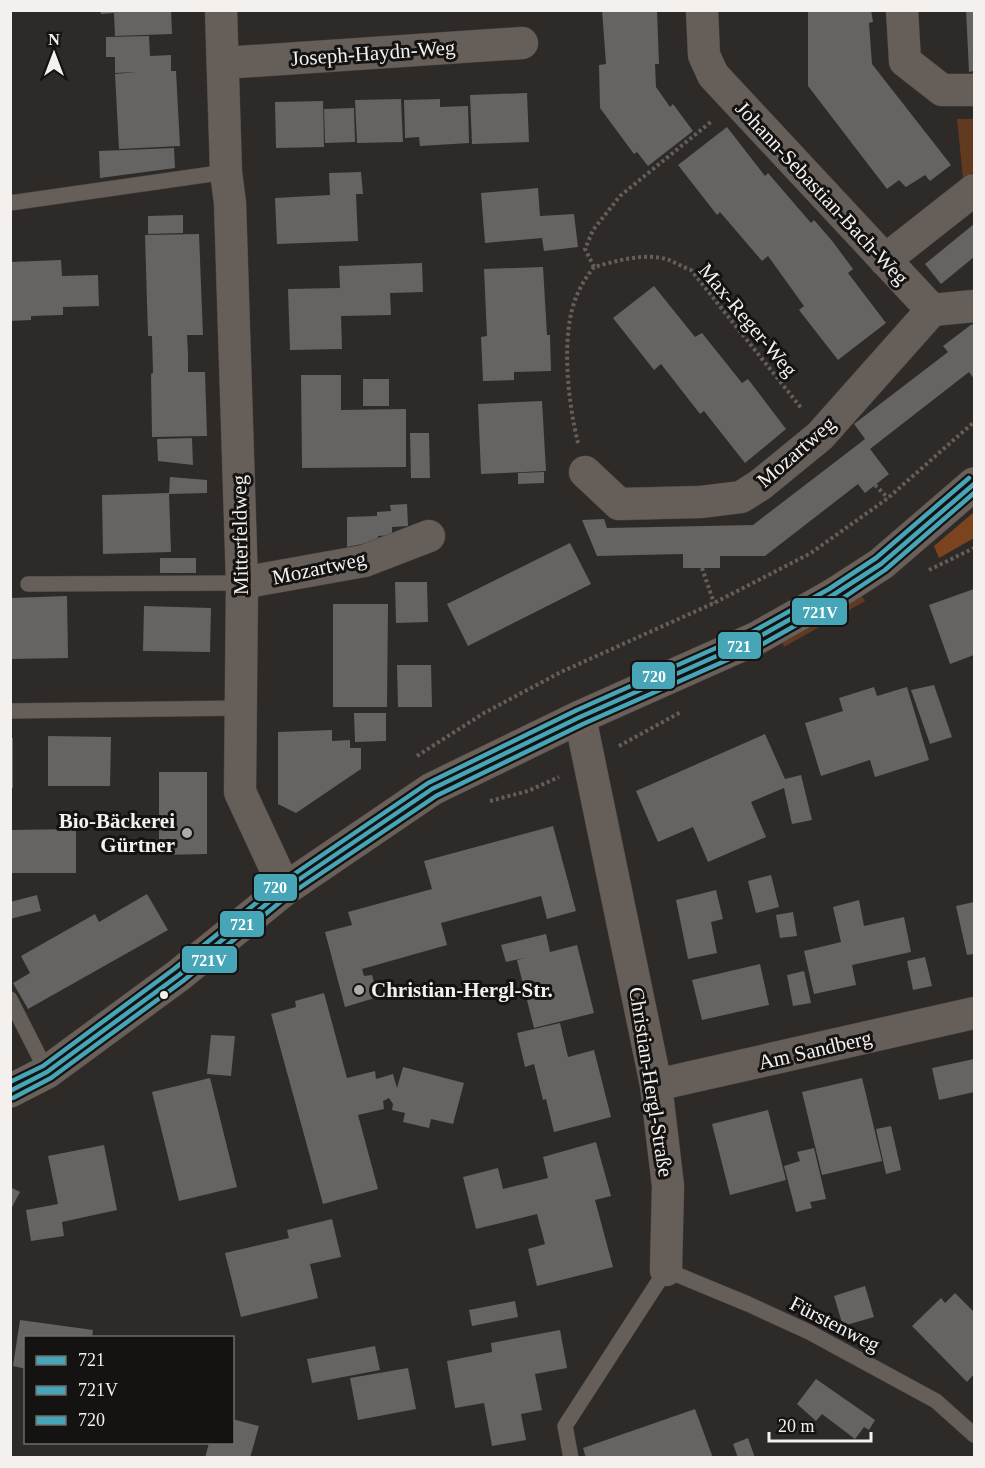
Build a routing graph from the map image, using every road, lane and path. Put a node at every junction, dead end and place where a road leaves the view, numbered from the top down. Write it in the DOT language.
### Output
graph roads {
  1 [pos="221,10"];
  2 [pos="702,10"];
  3 [pos="902,10"];
  4 [pos="522,43"];
  5 [pos="223,63"];
  6 [pos="712,75"];
  7 [pos="975,90"];
  8 [pos="226,172"];
  9 [pos="975,190"];
  10 [pos="10,202"];
  11 [pos="885,260"];
  12 [pos="594,267"];
  13 [pos="975,306"];
  14 [pos="932,310"];
  15 [pos="975,422"];
  16 [pos="820,436"];
  17 [pos="585,472"];
  18 [pos="975,484"];
  19 [pos="875,485"];
  20 [pos="888,498"];
  21 [pos="429,536"];
  22 [pos="702,568"];
  23 [pos="242,583"];
  24 [pos="28,584"];
  25 [pos="714,603"];
  26 [pos="241,708"];
  27 [pos="10,711"];
  28 [pos="580,717"];
  29 [pos="407,762"];
  30 [pos="285,889"];
  31 [pos="10,999"];
  32 [pos="975,1013"];
  33 [pos="46,1072"];
  34 [pos="656,1085"];
  35 [pos="10,1091"];
  36 [pos="666,1270"];
  37 [pos="975,1434"];
  38 [pos="571,1458"];
  1 -- 5 [label="street, Mitterfeldweg"];
  2 -- 6 [label="street, Johann-Sebastian-Bach-Weg"];
  3 -- 7 [label="street"];
  4 -- 5 [label="street, Joseph-Haydn-Weg"];
  5 -- 8 [label="street, Mitterfeldweg"];
  6 -- 11 [label="street, Johann-Sebastian-Bach-Weg"];
  6 -- 12 [label="path, Johann-Sebastian-Bach-Weg"];
  8 -- 10 [label="lane"];
  8 -- 23 [label="street, Mitterfeldweg"];
  9 -- 11 [label="street"];
  11 -- 14 [label="street, Johann-Sebastian-Bach-Weg"];
  12 -- 16 [label="path, Max-Reger-Weg"];
  12 -- 17 [label="path"];
  13 -- 14 [label="street"];
  14 -- 16 [label="street, Mozartweg"];
  15 -- 20 [label="path"];
  16 -- 17 [label="street, Mozartweg"];
  18 -- 28 [label="main road"];
  19 -- 20 [label="path"];
  20 -- 25 [label="path"];
  21 -- 23 [label="street, Mozartweg"];
  22 -- 25 [label="path"];
  23 -- 24 [label="lane"];
  23 -- 26 [label="street, Mitterfeldweg"];
  25 -- 29 [label="path"];
  26 -- 27 [label="lane"];
  26 -- 30 [label="street, Mitterfeldweg"];
  28 -- 30 [label="main road"];
  28 -- 34 [label="street, Christian-Hergl-Straße"];
  30 -- 33 [label="main road"];
  31 -- 33 [label="lane"];
  32 -- 34 [label="street, Am Sandberg"];
  33 -- 35 [label="main road"];
  34 -- 36 [label="street, Christian-Hergl-Straße"];
  36 -- 37 [label="lane, Fürstenweg"];
  36 -- 38 [label="lane"];
}
